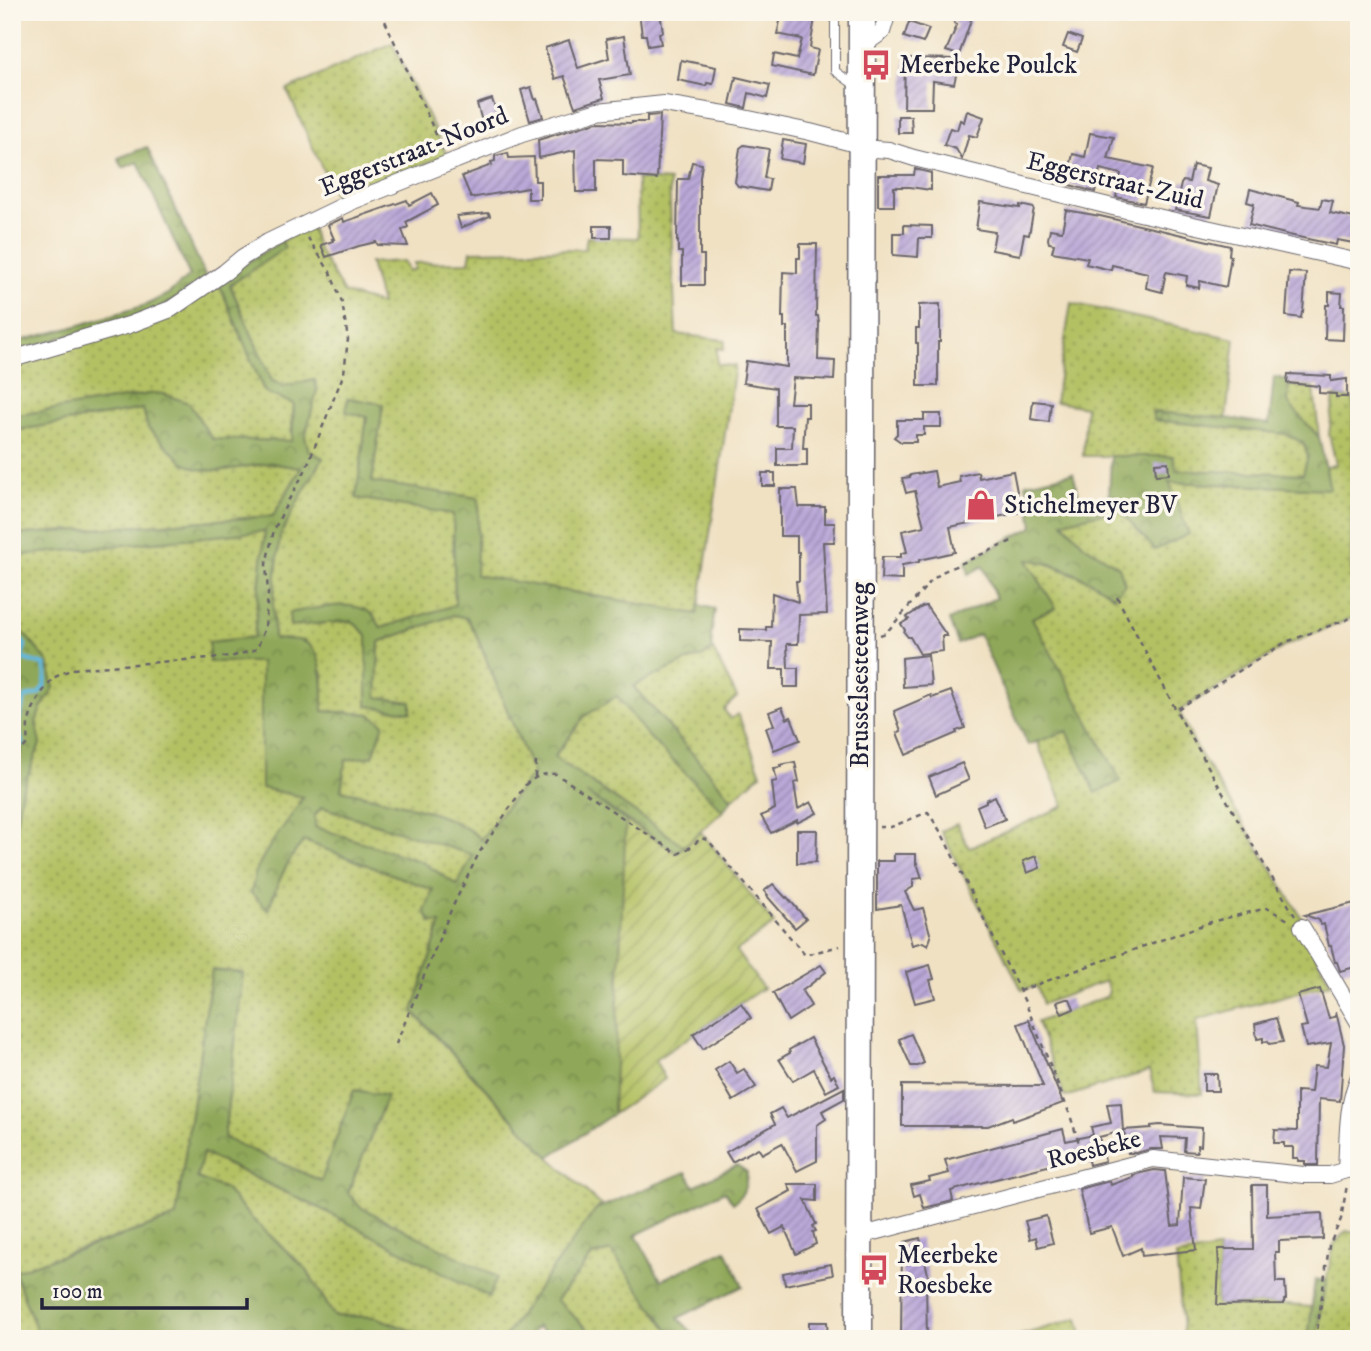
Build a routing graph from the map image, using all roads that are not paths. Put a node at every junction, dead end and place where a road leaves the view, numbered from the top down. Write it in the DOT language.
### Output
graph roads {
  1 [pos="835,12"];
  2 [pos="862,12"];
  3 [pos="888,12"];
  4 [pos="862,46"];
  5 [pos="862,90"];
  6 [pos="861,144"];
  7 [pos="1359,262"];
  8 [pos="12,359"];
  9 [pos="1302,928"];
  10 [pos="1359,1023"];
  11 [pos="1359,1077"];
  12 [pos="1352,1168"];
  13 [pos="859,1237"];
  14 [pos="859,1339"];
  1 -- 5 [label="lane"];
  2 -- 4 [label="main road, Brusselsesteenweg"];
  3 -- 4 [label="street"];
  4 -- 5 [label="main road, Brusselsesteenweg"];
  5 -- 6 [label="main road, Brusselsesteenweg"];
  6 -- 7 [label="street, Eggerstraat-Zuid"];
  6 -- 8 [label="street, Eggerstraat-Noord"];
  6 -- 13 [label="main road, Brusselsesteenweg"];
  9 -- 10 [label="street"];
  11 -- 12 [label="street"];
  12 -- 13 [label="street, Roesbeke"];
  13 -- 14 [label="main road, Brusselsesteenweg"];
}
